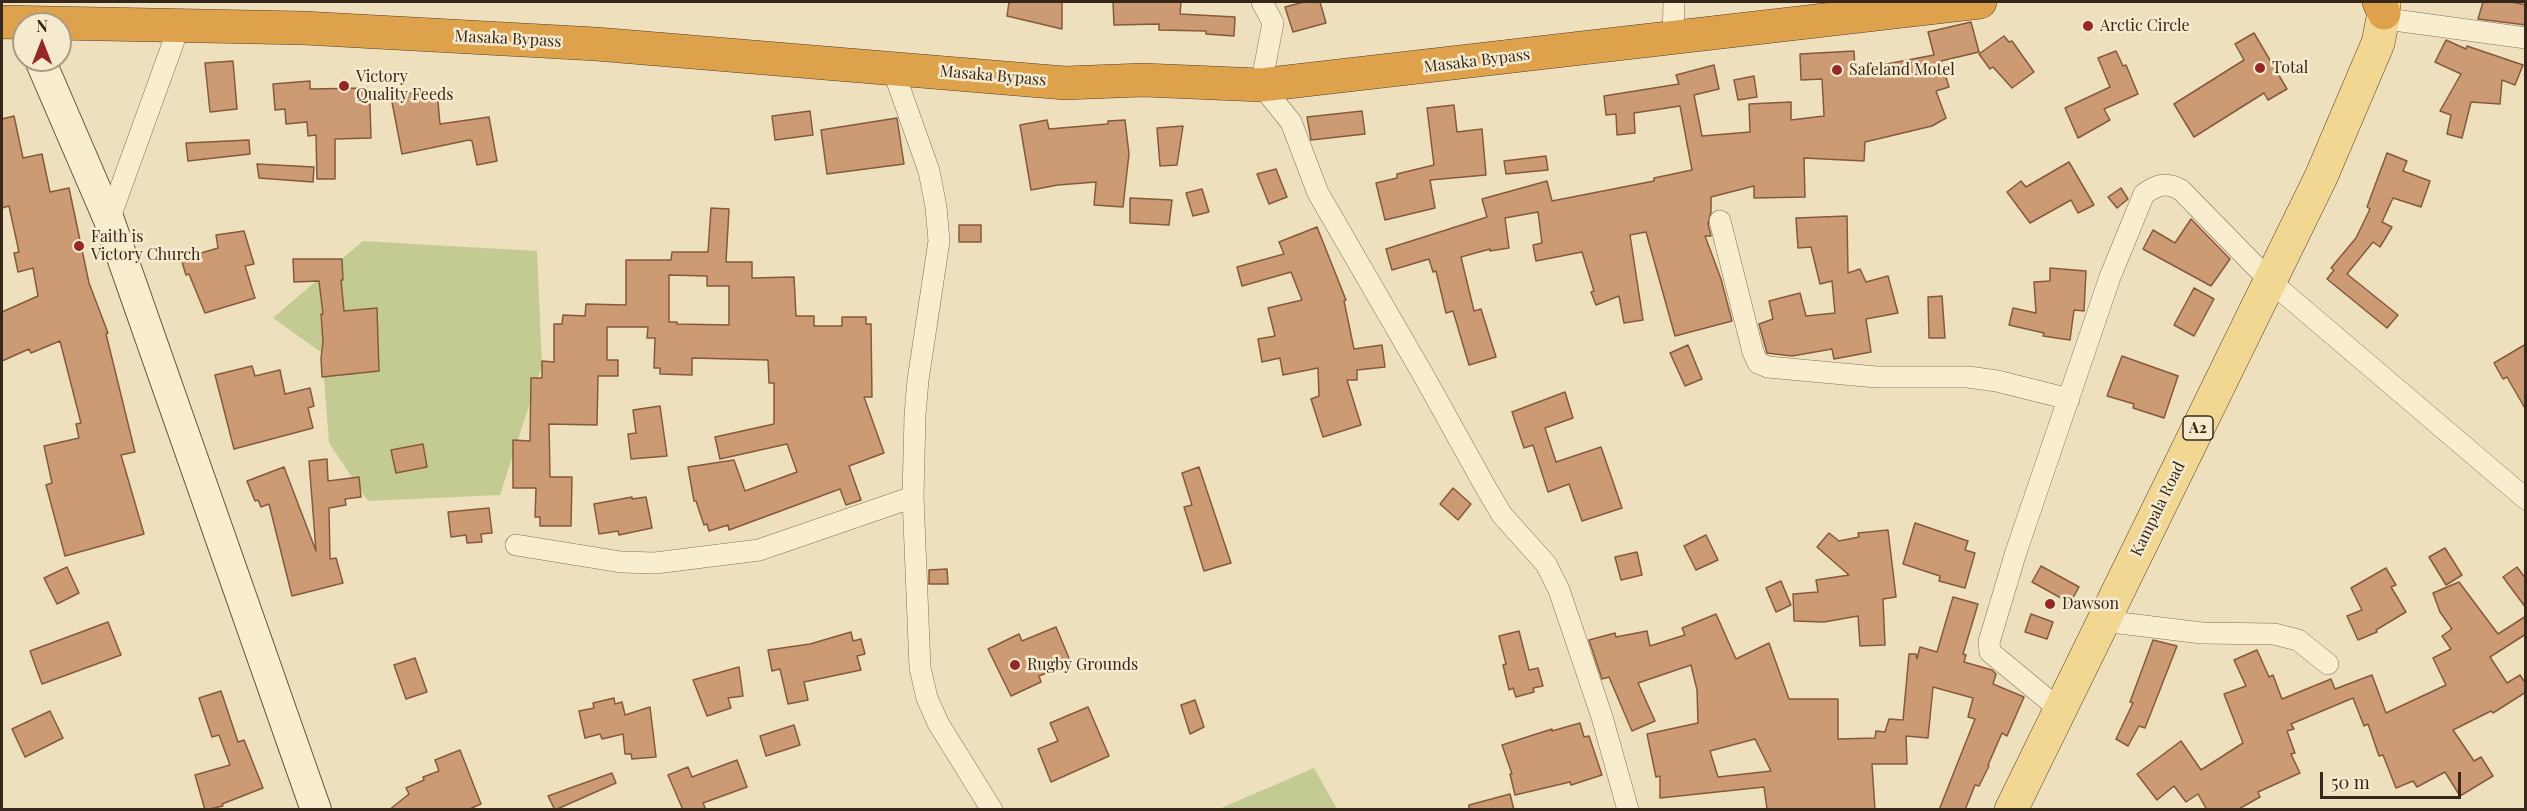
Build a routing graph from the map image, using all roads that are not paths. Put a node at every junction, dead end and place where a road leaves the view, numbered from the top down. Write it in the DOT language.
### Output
graph roads {
  1 [pos="1262,2"];
  2 [pos="1674,2"];
  3 [pos="1980,2"];
  4 [pos="1937,4"];
  5 [pos="2387,14"];
  6 [pos="72,19"];
  7 [pos="180,24"];
  8 [pos="2526,38"];
  9 [pos="1673,39"];
  10 [pos="892,67"];
  11 [pos="45,72"];
  12 [pos="1262,85"];
  13 [pos="109,220"];
  14 [pos="1720,221"];
  15 [pos="2270,281"];
  16 [pos="2069,399"];
  17 [pos="913,497"];
  18 [pos="2526,499"];
  19 [pos="516,545"];
  20 [pos="2103,621"];
  21 [pos="2328,664"];
  22 [pos="2059,709"];
  23 [pos="316,810"];
  24 [pos="992,810"];
  25 [pos="1628,810"];
  26 [pos="2011,810"];
  1 -- 12 [label="street"];
  2 -- 9 [label="street"];
  3 -- 4 [label="highway, Masaka Bypass"];
  4 -- 9 [label="highway, Masaka Bypass"];
  5 -- 8 [label="street"];
  5 -- 15 [label="main road, Kampala Road / A2"];
  6 -- 7 [label="highway, Masaka Bypass"];
  7 -- 10 [label="highway, Masaka Bypass"];
  7 -- 13 [label="street"];
  9 -- 12 [label="highway, Masaka Bypass"];
  10 -- 12 [label="highway, Masaka Bypass"];
  10 -- 17 [label="street"];
  11 -- 13 [label="main road"];
  12 -- 25 [label="street"];
  13 -- 23 [label="main road"];
  14 -- 16 [label="street"];
  15 -- 16 [label="street"];
  15 -- 18 [label="street"];
  15 -- 20 [label="main road, Kampala Road / A2"];
  16 -- 22 [label="street"];
  17 -- 19 [label="street"];
  17 -- 24 [label="street"];
  20 -- 21 [label="street"];
  20 -- 22 [label="main road, Kampala Road / A2"];
  22 -- 26 [label="main road, Kampala Road / A2"];
}
